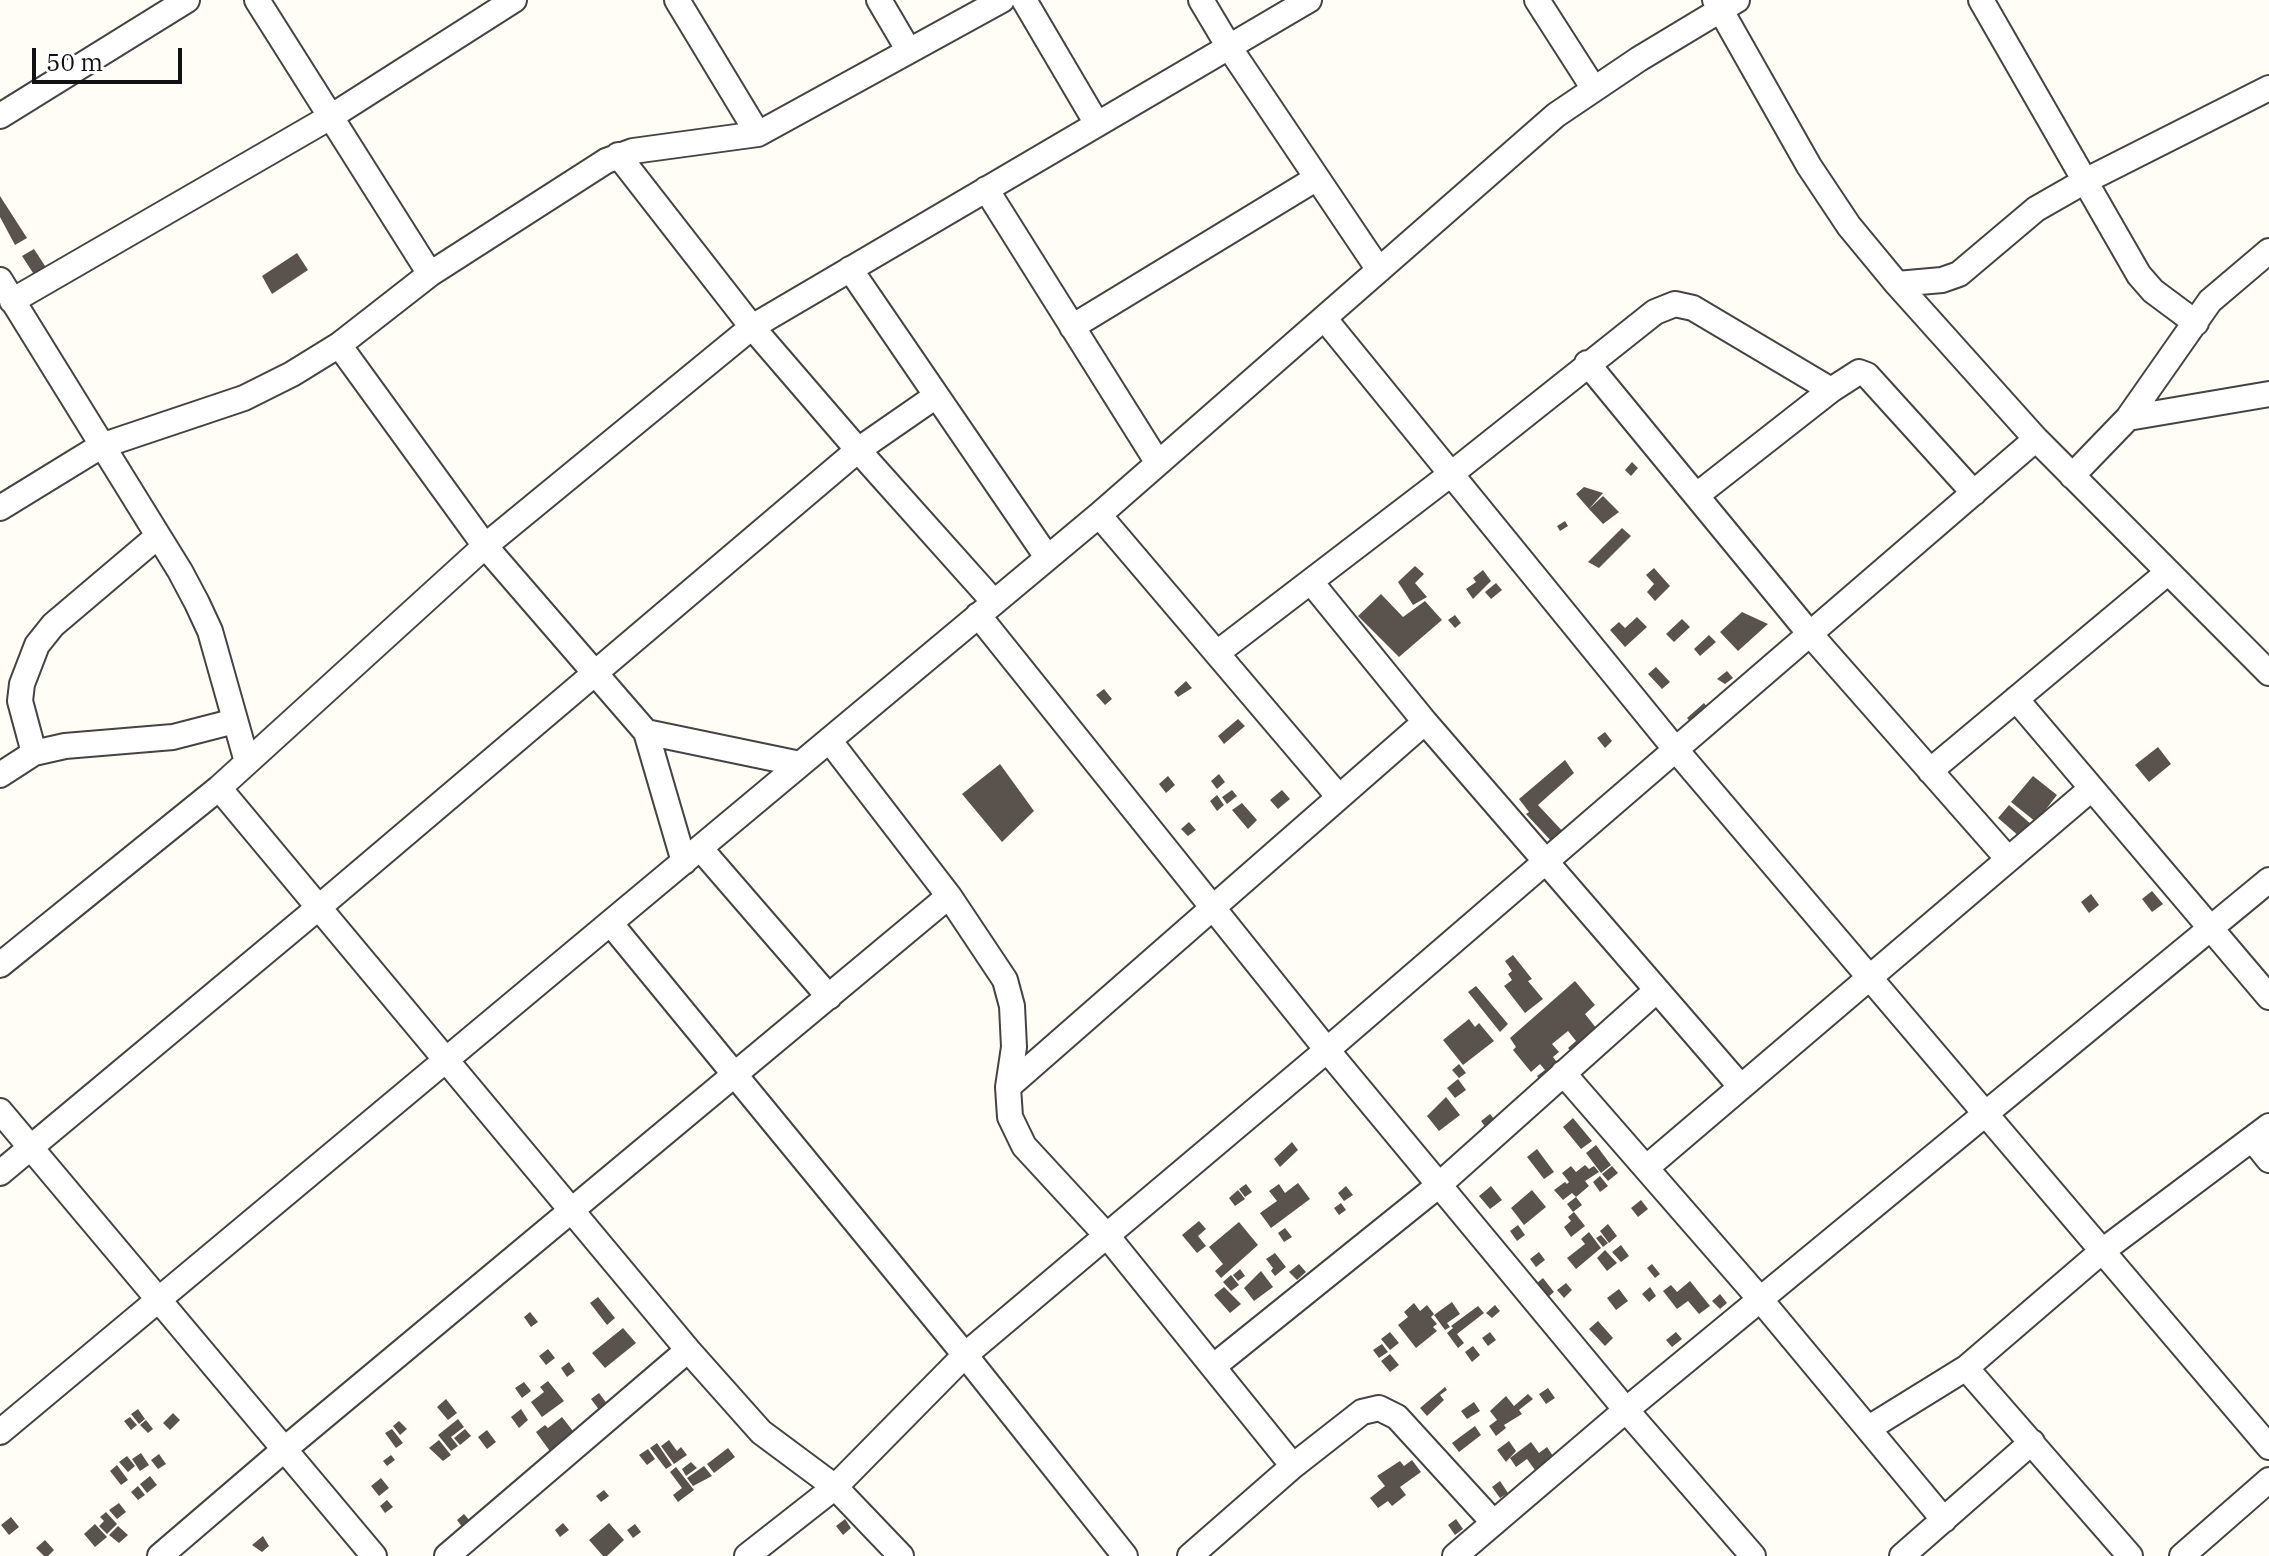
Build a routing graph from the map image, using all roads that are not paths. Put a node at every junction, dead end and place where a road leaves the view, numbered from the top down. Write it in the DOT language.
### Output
graph roads {
  1 [pos="187,0"];
  2 [pos="257,0"];
  3 [pos="514,0"];
  4 [pos="677,0"];
  5 [pos="879,0"];
  6 [pos="1002,0"];
  7 [pos="1024,0"];
  8 [pos="1201,0"];
  9 [pos="1309,0"];
  10 [pos="1537,0"];
  11 [pos="1981,0"];
  12 [pos="1724,4"];
  13 [pos="1229,47"];
  14 [pos="909,51"];
  15 [pos="2269,88"];
  16 [pos="1594,89"];
  17 [pos="0,116"];
  18 [pos="332,116"];
  19 [pos="1097,124"];
  20 [pos="758,134"];
  21 [pos="618,155"];
  22 [pos="1317,178"];
  23 [pos="2085,181"];
  24 [pos="986,189"];
  25 [pos="2269,251"];
  26 [pos="850,269"];
  27 [pos="1379,270"];
  28 [pos="430,274"];
  29 [pos="1897,284"];
  30 [pos="6,290"];
  31 [pos="1324,318"];
  32 [pos="2196,323"];
  33 [pos="752,327"];
  34 [pos="1072,327"];
  35 [pos="339,345"];
  36 [pos="1587,363"];
  37 [pos="1831,390"];
  38 [pos="2269,394"];
  39 [pos="936,396"];
  40 [pos="2128,418"];
  41 [pos="2036,439"];
  42 [pos="101,446"];
  43 [pos="858,450"];
  44 [pos="1158,463"];
  45 [pos="1451,474"];
  46 [pos="2072,476"];
  47 [pos="1974,493"];
  48 [pos="1697,495"];
  49 [pos="0,508"];
  50 [pos="1099,515"];
  51 [pos="158,536"];
  52 [pos="485,546"];
  53 [pos="1047,557"];
  54 [pos="2167,573"];
  55 [pos="1311,582"];
  56 [pos="986,608"];
  57 [pos="1810,634"];
  58 [pos="1217,653"];
  59 [pos="594,673"];
  60 [pos="2269,673"];
  61 [pos="2016,699"];
  62 [pos="235,721"];
  63 [pos="1425,722"];
  64 [pos="646,732"];
  65 [pos="829,740"];
  66 [pos="1676,750"];
  67 [pos="34,753"];
  68 [pos="247,762"];
  69 [pos="800,764"];
  70 [pos="1930,771"];
  71 [pos="0,775"];
  72 [pos="219,788"];
  73 [pos="2091,789"];
  74 [pos="1339,797"];
  75 [pos="692,855"];
  76 [pos="2008,859"];
  77 [pos="1547,861"];
  78 [pos="2269,880"];
  79 [pos="949,896"];
  80 [pos="318,908"];
  81 [pos="1214,908"];
  82 [pos="611,924"];
  83 [pos="2212,927"];
  84 [pos="0,965"];
  85 [pos="1868,978"];
  86 [pos="1657,990"];
  87 [pos="829,997"];
  88 [pos="2269,997"];
  89 [pos="1327,1050"];
  90 [pos="447,1061"];
  91 [pos="1563,1073"];
  92 [pos="734,1076"];
  93 [pos="1008,1087"];
  94 [pos="1741,1087"];
  95 [pos="0,1111"];
  96 [pos="1984,1115"];
  97 [pos="2261,1132"];
  98 [pos="30,1147"];
  99 [pos="2269,1160"];
  100 [pos="1646,1168"];
  101 [pos="0,1173"];
  102 [pos="1439,1185"];
  103 [pos="573,1211"];
  104 [pos="1108,1237"];
  105 [pos="2101,1252"];
  106 [pos="1760,1299"];
  107 [pos="159,1300"];
  108 [pos="688,1350"];
  109 [pos="965,1355"];
  110 [pos="1214,1366"];
  111 [pos="1966,1368"];
  112 [pos="1626,1410"];
  113 [pos="1869,1428"];
  114 [pos="0,1432"];
  115 [pos="2032,1442"];
  116 [pos="2269,1447"];
  117 [pos="286,1448"];
  118 [pos="1293,1466"];
  119 [pos="2269,1480"];
  120 [pos="835,1487"];
  121 [pos="1944,1520"];
  122 [pos="1494,1523"];
  123 [pos="160,1556"];
  124 [pos="374,1556"];
  125 [pos="447,1556"];
  126 [pos="747,1556"];
  127 [pos="901,1556"];
  128 [pos="1125,1556"];
  129 [pos="1190,1556"];
  130 [pos="1455,1556"];
  131 [pos="1753,1556"];
  132 [pos="1902,1556"];
  133 [pos="2130,1556"];
  134 [pos="2182,1556"];
  1 -- 17 [label="street"];
  2 -- 18 [label="street"];
  3 -- 18 [label="street"];
  4 -- 20 [label="street"];
  5 -- 14 [label="street"];
  6 -- 14 [label="street"];
  7 -- 19 [label="street"];
  8 -- 13 [label="street"];
  9 -- 13 [label="street"];
  10 -- 16 [label="street"];
  11 -- 23 [label="street"];
  12 -- 16 [label="street"];
  12 -- 29 [label="street"];
  13 -- 19 [label="street"];
  13 -- 22 [label="street"];
  14 -- 20 [label="street"];
  15 -- 23 [label="street"];
  16 -- 27 [label="street"];
  18 -- 28 [label="street"];
  18 -- 30 [label="street"];
  19 -- 24 [label="street"];
  20 -- 21 [label="street"];
  21 -- 28 [label="street"];
  21 -- 33 [label="street"];
  22 -- 27 [label="street"];
  22 -- 34 [label="street"];
  23 -- 29 [label="street"];
  23 -- 32 [label="street"];
  24 -- 26 [label="street"];
  24 -- 34 [label="street"];
  25 -- 32 [label="street"];
  26 -- 33 [label="street"];
  26 -- 39 [label="street"];
  27 -- 31 [label="street"];
  28 -- 35 [label="street"];
  29 -- 41 [label="street"];
  30 -- 42 [label="street"];
  31 -- 44 [label="street"];
  31 -- 45 [label="street"];
  32 -- 40 [label="street"];
  33 -- 43 [label="street"];
  33 -- 52 [label="street"];
  34 -- 44 [label="street"];
  35 -- 42 [label="street"];
  35 -- 52 [label="street"];
  36 -- 37 [label="street"];
  36 -- 45 [label="street"];
  36 -- 48 [label="street"];
  37 -- 47 [label="street"];
  37 -- 48 [label="street"];
  38 -- 40 [label="street"];
  39 -- 43 [label="street"];
  39 -- 53 [label="street"];
  40 -- 46 [label="street"];
  41 -- 46 [label="street"];
  41 -- 47 [label="street"];
  42 -- 49 [label="street"];
  42 -- 51 [label="street"];
  43 -- 56 [label="street"];
  43 -- 59 [label="street"];
  44 -- 50 [label="street"];
  45 -- 55 [label="street"];
  45 -- 66 [label="street"];
  46 -- 54 [label="street"];
  47 -- 57 [label="street"];
  48 -- 57 [label="street"];
  50 -- 53 [label="street"];
  50 -- 58 [label="street"];
  51 -- 62 [label="street"];
  51 -- 67 [label="street"];
  52 -- 59 [label="street"];
  52 -- 68 [label="street"];
  53 -- 56 [label="street"];
  54 -- 60 [label="street"];
  54 -- 61 [label="street"];
  55 -- 58 [label="street"];
  55 -- 63 [label="street"];
  56 -- 65 [label="street"];
  56 -- 81 [label="street"];
  57 -- 66 [label="street"];
  57 -- 70 [label="street"];
  58 -- 74 [label="street"];
  59 -- 64 [label="street"];
  59 -- 80 [label="street"];
  61 -- 70 [label="street"];
  61 -- 73 [label="street"];
  62 -- 67 [label="street"];
  62 -- 68 [label="street"];
  63 -- 74 [label="street"];
  63 -- 77 [label="street"];
  64 -- 69 [label="street"];
  64 -- 75 [label="street"];
  65 -- 69 [label="street"];
  65 -- 79 [label="street"];
  66 -- 77 [label="street"];
  66 -- 85 [label="street"];
  67 -- 71 [label="street"];
  68 -- 72 [label="street"];
  69 -- 75 [label="street"];
  70 -- 76 [label="street"];
  72 -- 80 [label="street"];
  72 -- 84 [label="street"];
  73 -- 76 [label="street"];
  73 -- 83 [label="street"];
  74 -- 81 [label="street"];
  75 -- 82 [label="street"];
  75 -- 87 [label="street"];
  76 -- 85 [label="street"];
  77 -- 86 [label="street"];
  77 -- 89 [label="street"];
  78 -- 83 [label="street"];
  79 -- 87 [label="street"];
  79 -- 93 [label="street"];
  80 -- 90 [label="street"];
  80 -- 98 [label="street"];
  81 -- 89 [label="street"];
  81 -- 93 [label="street"];
  82 -- 90 [label="street"];
  82 -- 92 [label="street"];
  83 -- 88 [label="street"];
  83 -- 96 [label="street"];
  85 -- 94 [label="street"];
  85 -- 96 [label="street"];
  86 -- 91 [label="street"];
  86 -- 94 [label="street"];
  87 -- 92 [label="street"];
  89 -- 102 [label="street"];
  89 -- 104 [label="street"];
  90 -- 103 [label="street"];
  90 -- 107 [label="street"];
  91 -- 100 [label="street"];
  91 -- 102 [label="street"];
  92 -- 103 [label="street"];
  92 -- 109 [label="street"];
  93 -- 104 [label="street"];
  94 -- 100 [label="street"];
  95 -- 98 [label="street"];
  96 -- 105 [label="street"];
  96 -- 106 [label="street"];
  97 -- 99 [label="street"];
  97 -- 105 [label="street"];
  98 -- 101 [label="street"];
  98 -- 107 [label="street"];
  100 -- 106 [label="street"];
  102 -- 110 [label="street"];
  102 -- 112 [label="street"];
  103 -- 108 [label="street"];
  103 -- 117 [label="street"];
  104 -- 109 [label="street"];
  104 -- 110 [label="street"];
  105 -- 111 [label="street"];
  105 -- 116 [label="street"];
  106 -- 112 [label="street"];
  106 -- 113 [label="street"];
  107 -- 114 [label="street"];
  107 -- 117 [label="street"];
  108 -- 120 [label="street"];
  108 -- 125 [label="street"];
  109 -- 120 [label="street"];
  109 -- 128 [label="street"];
  110 -- 118 [label="street"];
  111 -- 113 [label="street"];
  111 -- 115 [label="street"];
  112 -- 122 [label="street"];
  112 -- 131 [label="street"];
  113 -- 121 [label="street"];
  115 -- 121 [label="street"];
  115 -- 133 [label="street"];
  117 -- 123 [label="street"];
  117 -- 124 [label="street"];
  118 -- 122 [label="street"];
  118 -- 129 [label="street"];
  119 -- 134 [label="street"];
  120 -- 126 [label="street"];
  120 -- 127 [label="street"];
  121 -- 132 [label="street"];
  122 -- 130 [label="street"];
}
